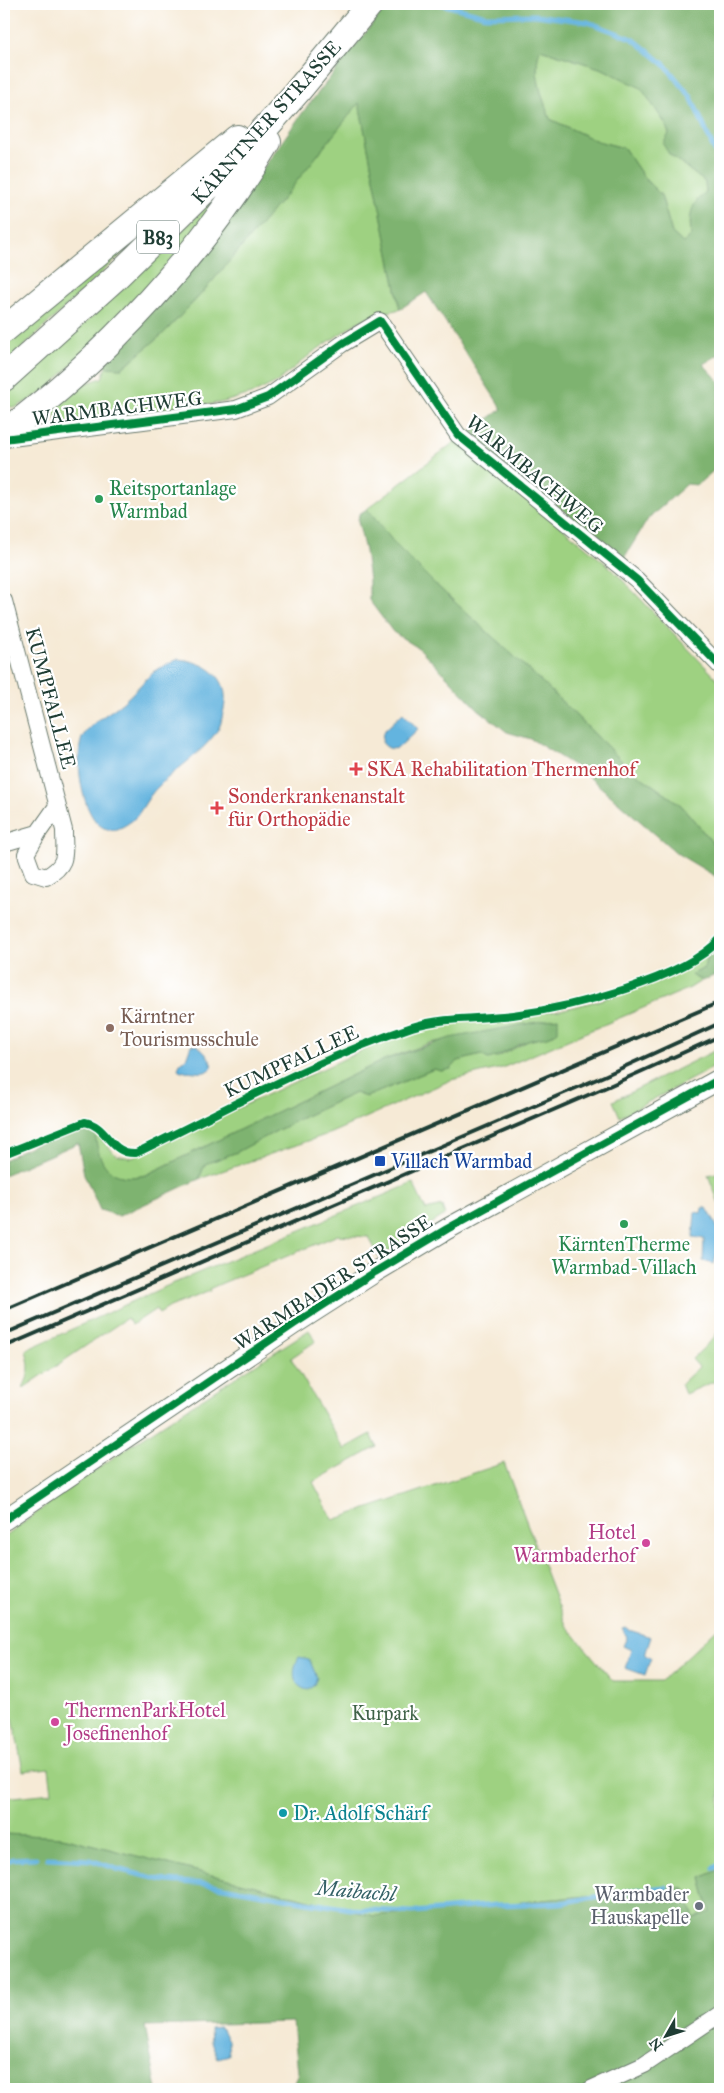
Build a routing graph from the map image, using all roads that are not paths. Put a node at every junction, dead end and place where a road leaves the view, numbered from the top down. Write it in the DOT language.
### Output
graph roads {
  1 [pos="370,4"];
  2 [pos="297,92"];
  3 [pos="4,330"];
  4 [pos="6,376"];
  5 [pos="4,433"];
  6 [pos="4,439"];
  7 [pos="4,601"];
  8 [pos="720,666"];
  9 [pos="57,806"];
  10 [pos="38,833"];
  11 [pos="4,843"];
  12 [pos="720,1079"];
  13 [pos="4,1520"];
  14 [pos="720,2014"];
  15 [pos="590,2089"];
  1 -- 2 [label="main road, KÄRNTNER STRASSE / B83"];
  2 -- 3 [label="main road"];
  2 -- 4 [label="main road, KÄRNTNER STRASSE / B83"];
  2 -- 5 [label="main road"];
  6 -- 8 [label="street, WARMBACHWEG"];
  7 -- 9 [label="street, KUMPFALLEE"];
  9 -- 10 [label="street, KUMPFALLEE"];
  9 -- 10 [label="street, KUMPFALLEE"];
  10 -- 11 [label="street"];
  12 -- 13 [label="street, WARMBADER STRASSE"];
  14 -- 15 [label="street"];
}
